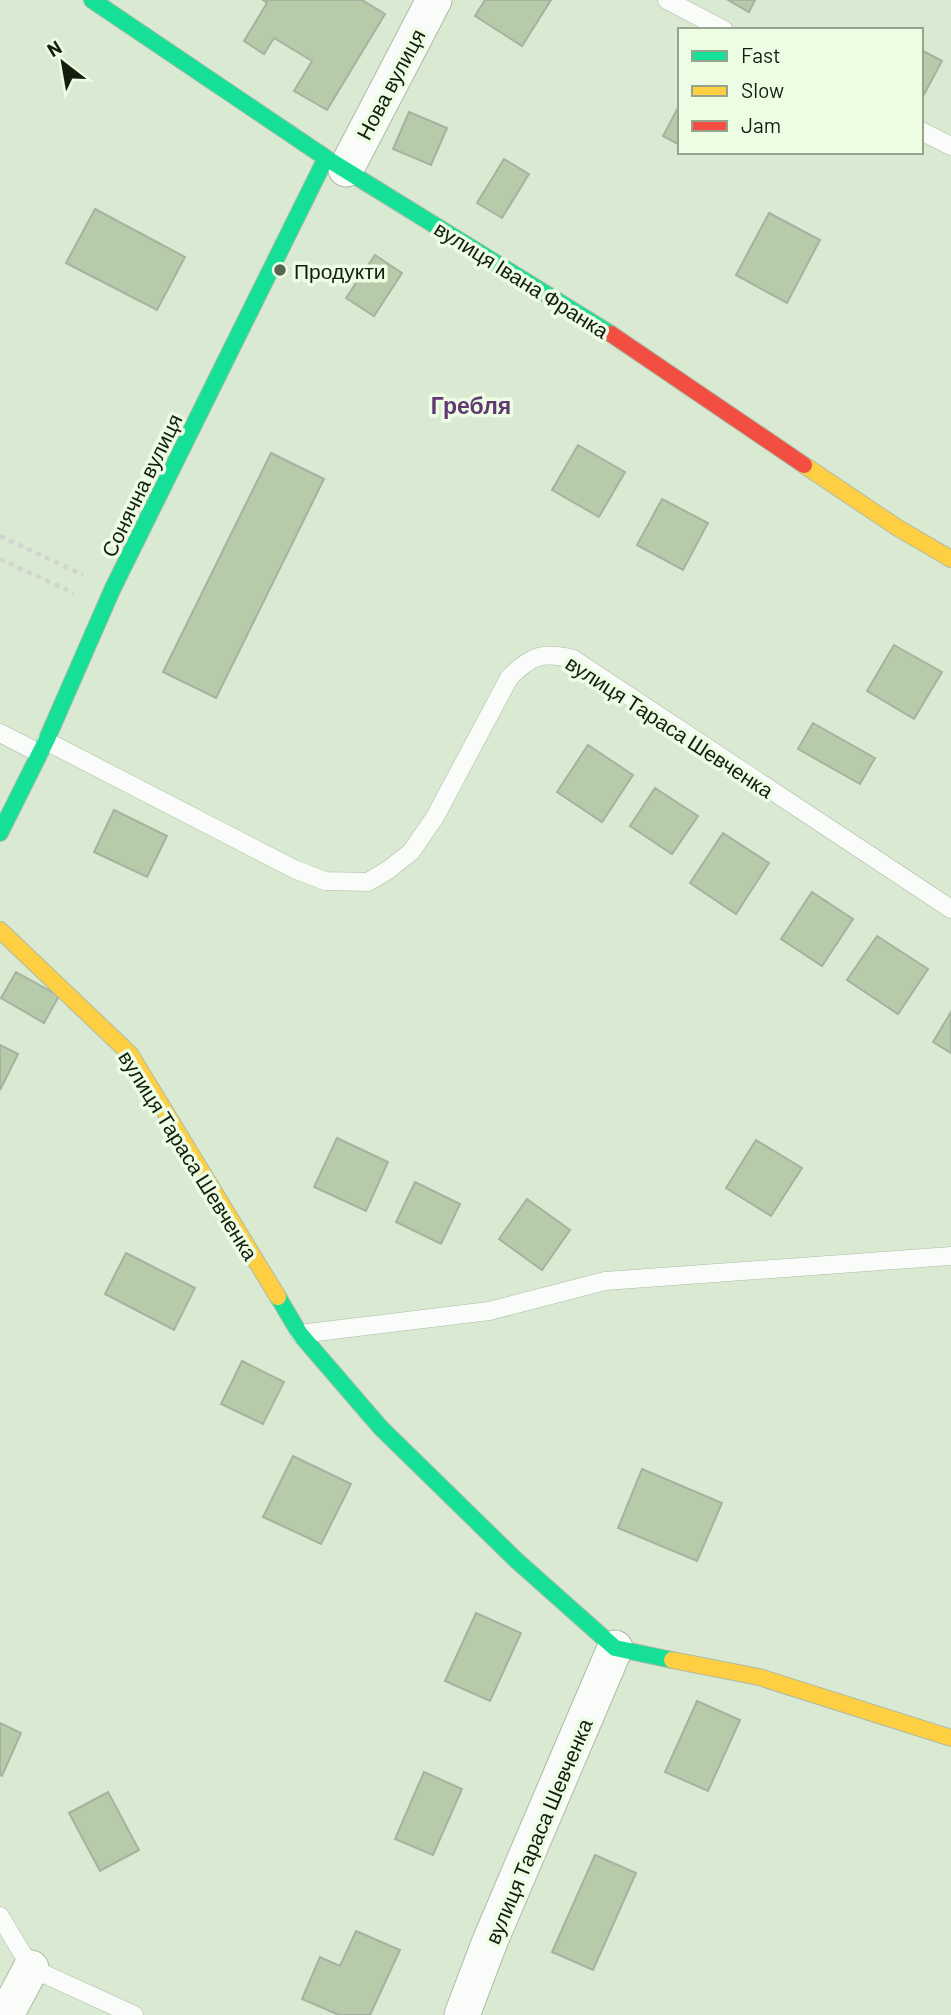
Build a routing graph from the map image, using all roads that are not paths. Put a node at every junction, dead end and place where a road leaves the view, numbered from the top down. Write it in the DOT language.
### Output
graph roads {
  1 [pos="92,0"];
  2 [pos="434,0"];
  3 [pos="667,0"];
  4 [pos="720,28"];
  5 [pos="923,132"];
  6 [pos="951,146"];
  7 [pos="336,164"];
  8 [pos="951,559"];
  9 [pos="0,733"];
  10 [pos="43,747"];
  11 [pos="0,833"];
  12 [pos="951,909"];
  13 [pos="0,930"];
  14 [pos="951,1256"];
  15 [pos="300,1334"];
  16 [pos="615,1648"];
  17 [pos="951,1738"];
  18 [pos="0,1916"];
  19 [pos="31,1968"];
  20 [pos="6,2015"];
  21 [pos="134,2015"];
  22 [pos="462,2015"];
  1 -- 7 [label="street, вулиця Івана Франка"];
  2 -- 7 [label="street, Нова вулиця"];
  3 -- 4 [label="lane"];
  5 -- 6 [label="lane"];
  7 -- 8 [label="street, вулиця Івана Франка"];
  7 -- 10 [label="street, Сонячна вулиця"];
  9 -- 10 [label="lane, вулиця Тараса Шевченка"];
  10 -- 11 [label="street, Сонячна вулиця"];
  10 -- 12 [label="lane, вулиця Тараса Шевченка"];
  13 -- 15 [label="street, вулиця Тараса Шевченка"];
  14 -- 15 [label="lane"];
  15 -- 16 [label="street, вулиця Тараса Шевченка"];
  16 -- 17 [label="street"];
  16 -- 22 [label="street, вулиця Тараса Шевченка"];
  18 -- 19 [label="lane"];
  19 -- 20 [label="street"];
  19 -- 21 [label="lane"];
}
